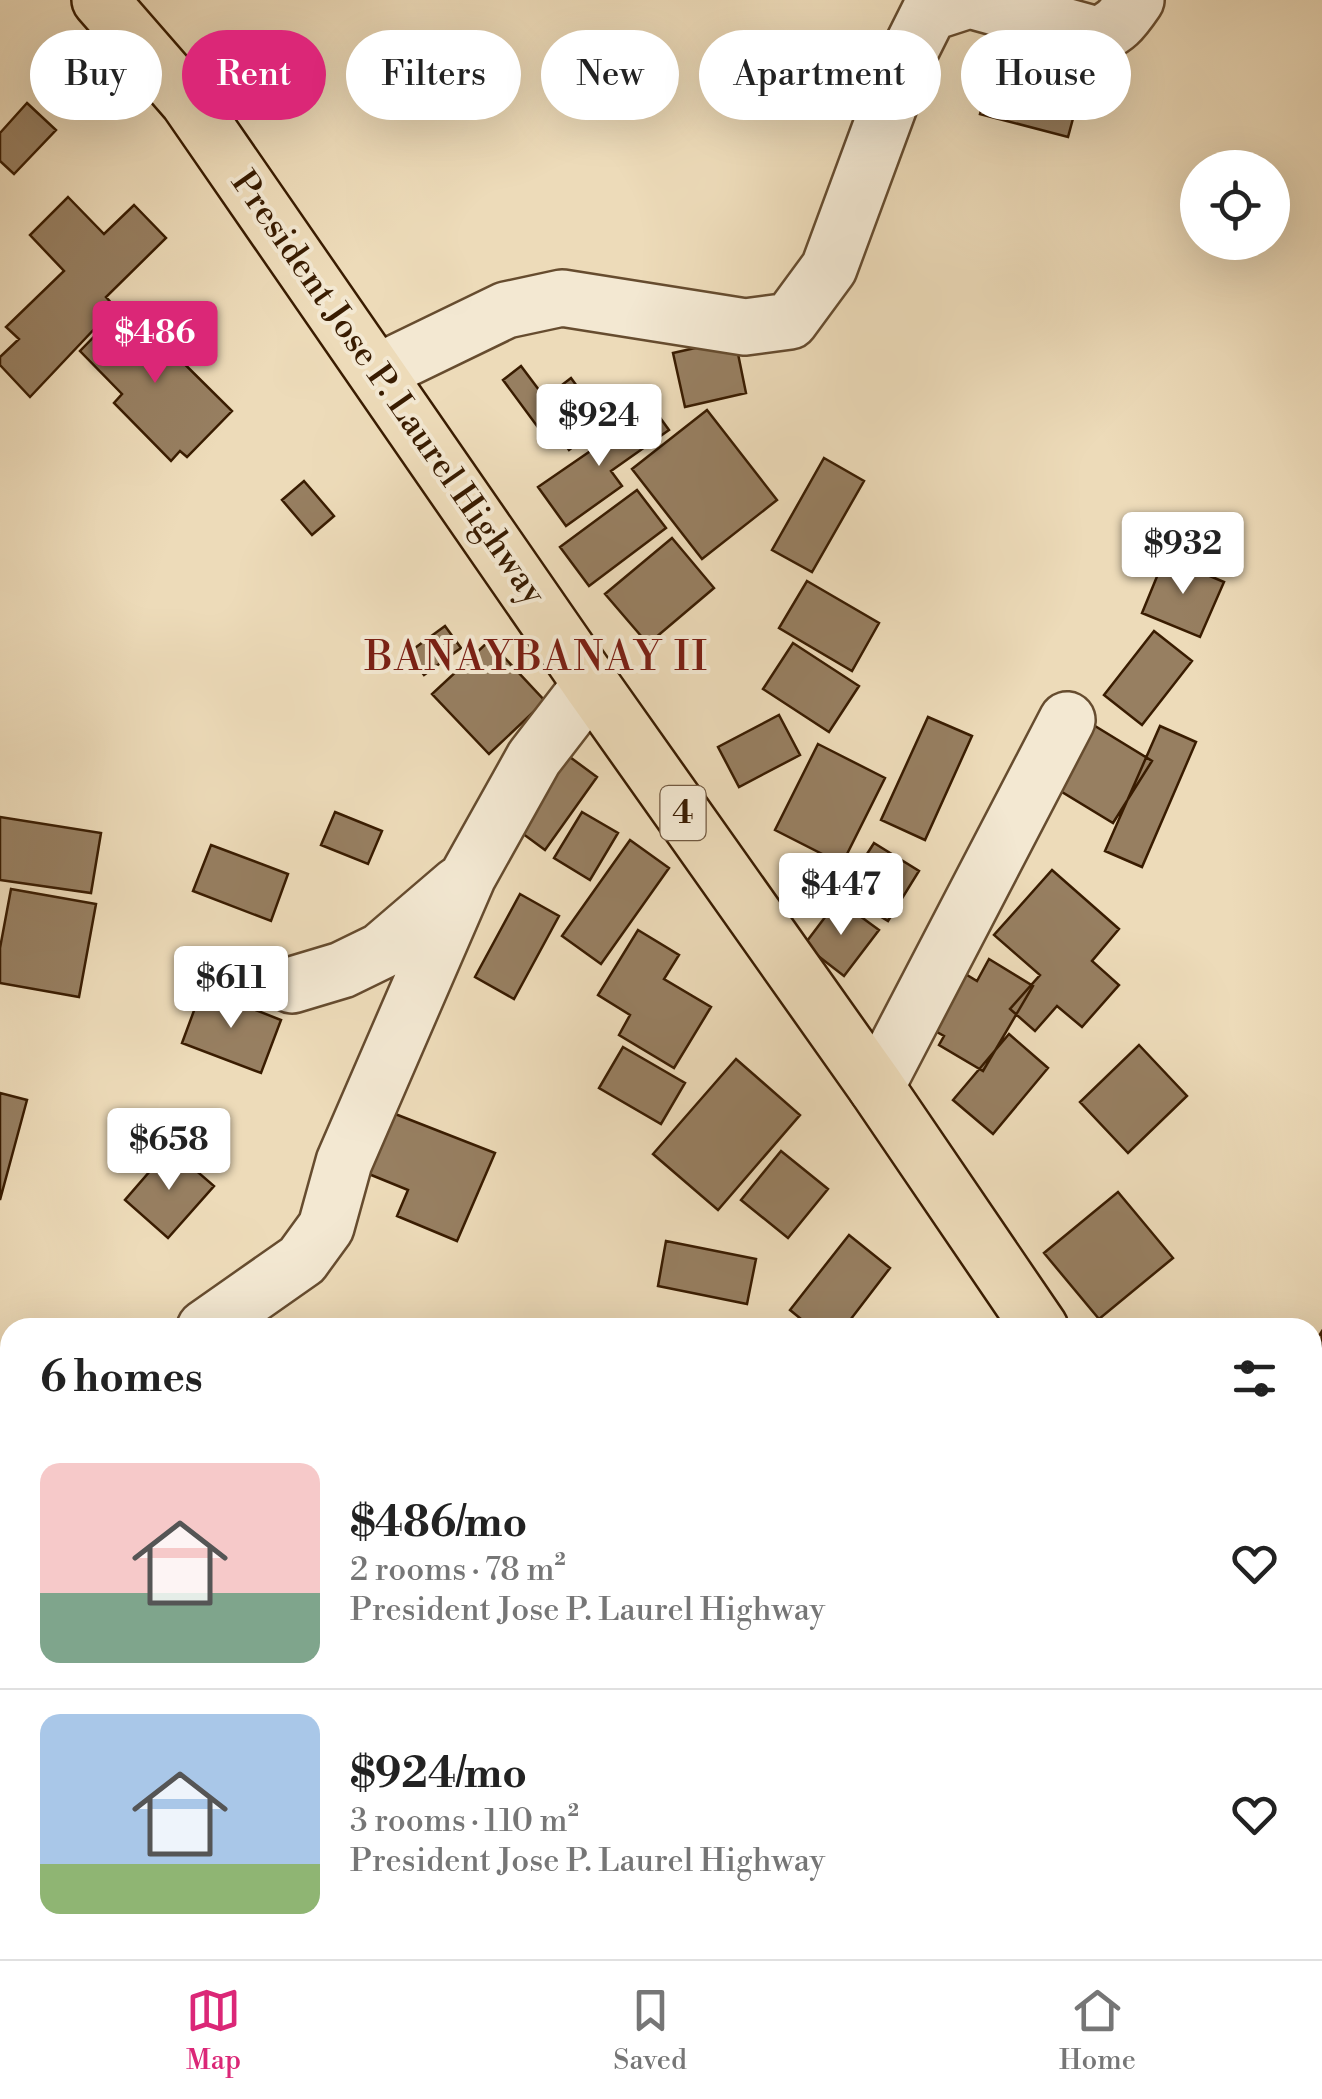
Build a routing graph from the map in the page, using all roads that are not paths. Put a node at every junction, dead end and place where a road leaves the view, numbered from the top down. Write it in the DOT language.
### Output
graph roads {
  1 [pos="100,0"];
  2 [pos="970,0"];
  3 [pos="1136,0"];
  4 [pos="378,372"];
  5 [pos="591,684"];
  6 [pos="1067,720"];
  7 [pos="468,876"];
  8 [pos="292,984"];
  9 [pos="876,1087"];
  10 [pos="219,1318"];
  11 [pos="1033,1318"];
  1 -- 4 [label="highway, President Jose P. Laurel Highway / 4"];
  2 -- 3 [label="street"];
  2 -- 4 [label="street"];
  4 -- 5 [label="highway, President Jose P. Laurel Highway / 4"];
  5 -- 7 [label="street"];
  5 -- 9 [label="highway, President Jose P. Laurel Highway / 4"];
  6 -- 9 [label="street"];
  7 -- 8 [label="street"];
  7 -- 10 [label="street"];
  9 -- 11 [label="highway, President Jose P. Laurel Highway / 4"];
}
